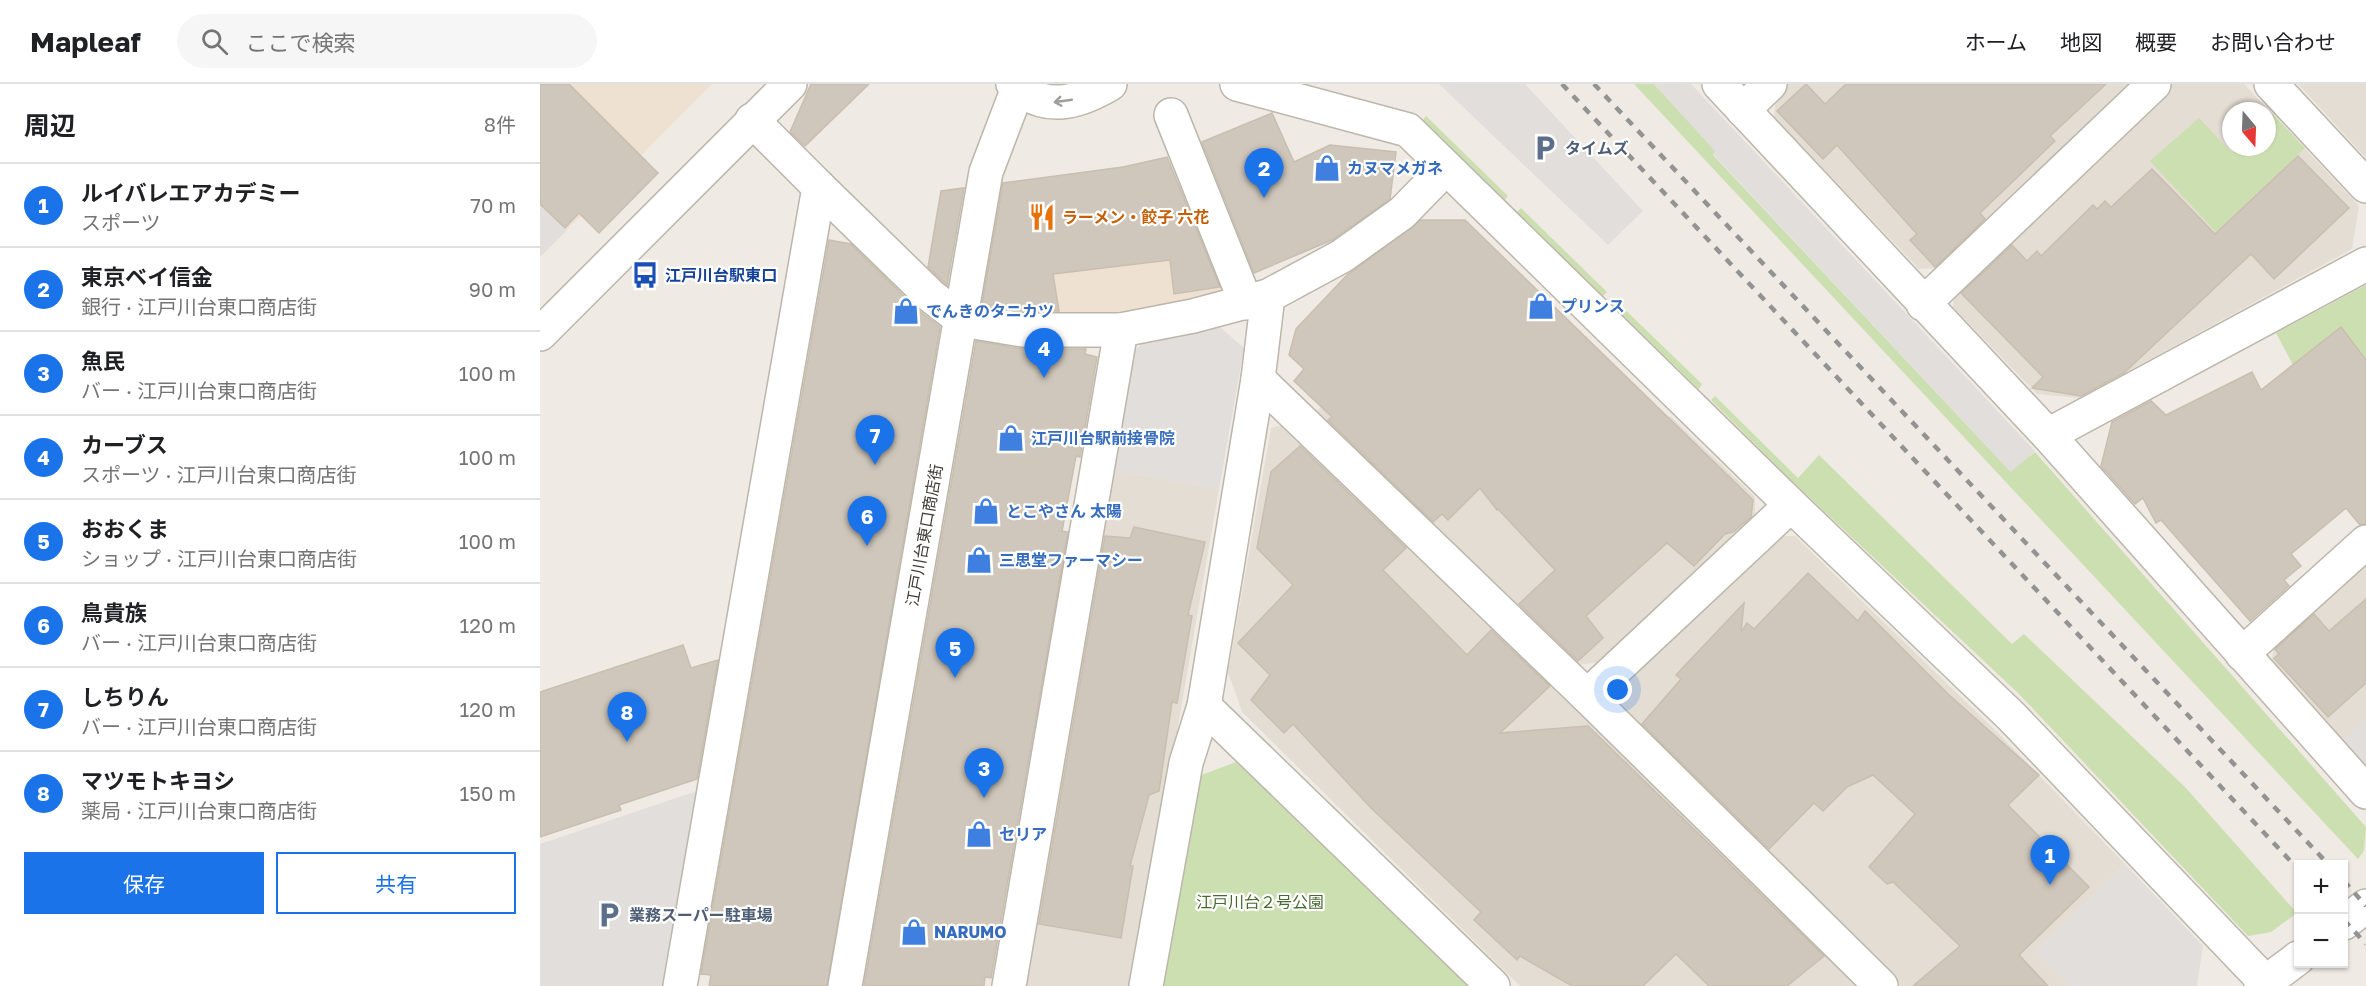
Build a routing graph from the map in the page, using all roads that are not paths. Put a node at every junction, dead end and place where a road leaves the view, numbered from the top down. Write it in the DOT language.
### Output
graph roads {
  1 [pos="790,84"];
  2 [pos="1110,84"];
  3 [pos="1237,84"];
  4 [pos="1719,84"];
  5 [pos="1770,84"];
  6 [pos="2154,84"];
  7 [pos="2271,84"];
  8 [pos="1015,86"];
  9 [pos="1743,110"];
  10 [pos="1171,115"];
  11 [pos="752,120"];
  12 [pos="1445,169"];
  13 [pos="2366,186"];
  14 [pos="819,187"];
  15 [pos="2366,264"];
  16 [pos="1257,299"];
  17 [pos="1923,304"];
  18 [pos="962,320"];
  19 [pos="1121,330"];
  20 [pos="540,334"];
  21 [pos="1258,379"];
  22 [pos="2048,435"];
  23 [pos="1791,505"];
  24 [pos="2366,542"];
  25 [pos="2242,654"];
  26 [pos="1587,696"];
  27 [pos="1204,706"];
  28 [pos="2366,792"];
  29 [pos="2366,906"];
  30 [pos="2348,919"];
  31 [pos="2294,961"];
  32 [pos="2266,985"];
  33 [pos="680,986"];
  34 [pos="845,986"];
  35 [pos="1009,986"];
  36 [pos="1146,986"];
  37 [pos="1493,986"];
  38 [pos="1881,986"];
  1 -- 11 [label="street"];
  2 -- 8 [label="street, one-way"];
  3 -- 12 [label="street"];
  4 -- 9 [label="street"];
  5 -- 9 [label="street"];
  6 -- 17 [label="street"];
  7 -- 13 [label="street"];
  8 -- 18 [label="street, 江戸川台東口商店街"];
  9 -- 17 [label="street"];
  10 -- 16 [label="street"];
  11 -- 14 [label="street"];
  11 -- 20 [label="street"];
  12 -- 16 [label="street"];
  12 -- 23 [label="street"];
  14 -- 18 [label="street"];
  14 -- 33 [label="street"];
  15 -- 22 [label="street"];
  16 -- 19 [label="street"];
  16 -- 21 [label="street"];
  17 -- 22 [label="street"];
  18 -- 19 [label="street"];
  18 -- 34 [label="street, 江戸川台東口商店街"];
  19 -- 35 [label="street"];
  21 -- 26 [label="street"];
  21 -- 27 [label="street"];
  22 -- 25 [label="street"];
  23 -- 26 [label="street"];
  23 -- 32 [label="street"];
  24 -- 25 [label="street"];
  25 -- 28 [label="street"];
  26 -- 38 [label="street"];
  27 -- 36 [label="street"];
  27 -- 37 [label="street"];
  29 -- 30 [label="street"];
  31 -- 32 [label="street"];
}
